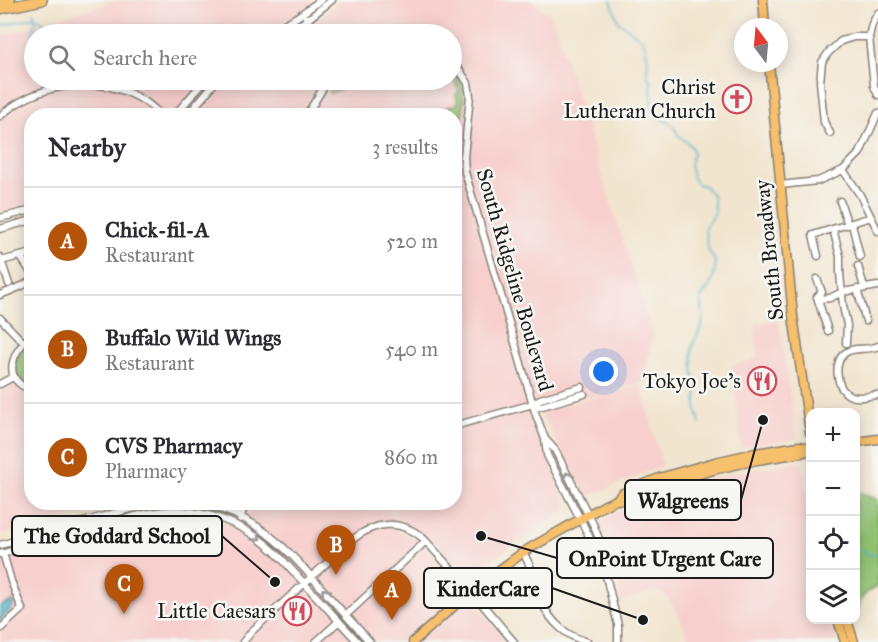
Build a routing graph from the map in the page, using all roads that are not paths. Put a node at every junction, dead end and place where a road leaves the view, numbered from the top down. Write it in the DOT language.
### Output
graph roads {
  1 [pos="10,0"];
  2 [pos="42,0"];
  3 [pos="321,0"];
  4 [pos="332,0"];
  5 [pos="763,0"];
  6 [pos="0,1"];
  7 [pos="0,9"];
  8 [pos="303,13"];
  9 [pos="878,13"];
  10 [pos="764,18"];
  11 [pos="307,20"];
  12 [pos="284,24"];
  13 [pos="300,24"];
  14 [pos="310,24"];
  15 [pos="869,37"];
  16 [pos="769,72"];
  17 [pos="462,74"];
  18 [pos="51,90"];
  19 [pos="120,90"];
  20 [pos="196,90"];
  21 [pos="209,90"];
  22 [pos="322,90"];
  23 [pos="878,95"];
  24 [pos="152,108"];
  25 [pos="181,108"];
  26 [pos="194,108"];
  27 [pos="311,108"];
  28 [pos="878,113"];
  29 [pos="0,116"];
  30 [pos="870,129"];
  31 [pos="878,132"];
  32 [pos="830,133"];
  33 [pos="843,170"];
  34 [pos="780,185"];
  35 [pos="840,201"];
  36 [pos="24,212"];
  37 [pos="871,217"];
  38 [pos="0,218"];
  39 [pos="24,222"];
  40 [pos="850,224"];
  41 [pos="0,229"];
  42 [pos="833,229"];
  43 [pos="878,231"];
  44 [pos="24,255"];
  45 [pos="818,256"];
  46 [pos="860,257"];
  47 [pos="1,259"];
  48 [pos="24,262"];
  49 [pos="858,266"];
  50 [pos="817,279"];
  51 [pos="9,284"];
  52 [pos="24,285"];
  53 [pos="878,286"];
  54 [pos="864,288"];
  55 [pos="857,290"];
  56 [pos="842,292"];
  57 [pos="0,295"];
  58 [pos="819,295"];
  59 [pos="0,318"];
  60 [pos="867,321"];
  61 [pos="828,331"];
  62 [pos="23,342"];
  63 [pos="846,343"];
  64 [pos="878,346"];
  65 [pos="13,377"];
  66 [pos="0,384"];
  67 [pos="24,387"];
  68 [pos="583,391"];
  69 [pos="878,395"];
  70 [pos="533,404"];
  71 [pos="806,408"];
  72 [pos="462,424"];
  73 [pos="878,439"];
  74 [pos="860,441"];
  75 [pos="806,451"];
  76 [pos="125,510"];
  77 [pos="222,510"];
  78 [pos="243,510"];
  79 [pos="584,516"];
  80 [pos="241,517"];
  81 [pos="236,525"];
  82 [pos="28,537"];
  83 [pos="426,542"];
  84 [pos="0,545"];
  85 [pos="523,552"];
  86 [pos="1,553"];
  87 [pos="311,577"];
  88 [pos="304,583"];
  89 [pos="471,591"];
  90 [pos="346,615"];
  91 [pos="339,621"];
  92 [pos="839,624"];
  93 [pos="849,624"];
  94 [pos="0,629"];
  95 [pos="243,642"];
  96 [pos="316,642"];
  97 [pos="358,642"];
  98 [pos="370,642"];
  99 [pos="413,642"];
  100 [pos="514,642"];
  101 [pos="588,642"];
  102 [pos="618,642"];
  103 [pos="845,642"];
  104 [pos="854,642"];
  1 -- 6 [label="highway"];
  2 -- 7 [label="highway"];
  3 -- 8 [label="street"];
  4 -- 11 [label="street"];
  5 -- 10 [label="main road"];
  8 -- 11 [label="street"];
  8 -- 12 [label="street"];
  9 -- 15 [label="street"];
  11 -- 13 [label="street"];
  11 -- 14 [label="street"];
  15 -- 23 [label="street"];
  15 -- 32 [label="street"];
  16 -- 34 [label="main road, South Broadway"];
  17 -- 70 [label="street, South Ridgeline Boulevard"];
  18 -- 29 [label="street"];
  19 -- 24 [label="street"];
  20 -- 25 [label="street"];
  21 -- 26 [label="street"];
  22 -- 27 [label="street"];
  28 -- 30 [label="street"];
  30 -- 31 [label="street"];
  30 -- 33 [label="street"];
  33 -- 34 [label="street"];
  33 -- 37 [label="street"];
  34 -- 71 [label="main road, South Broadway"];
  35 -- 40 [label="street"];
  36 -- 38 [label="street"];
  37 -- 40 [label="street"];
  37 -- 43 [label="street"];
  39 -- 41 [label="street"];
  40 -- 42 [label="street"];
  40 -- 46 [label="street"];
  42 -- 45 [label="street"];
  42 -- 56 [label="street"];
  44 -- 47 [label="street"];
  44 -- 48 [label="street"];
  47 -- 51 [label="street"];
  49 -- 54 [label="street"];
  50 -- 58 [label="street"];
  52 -- 57 [label="street"];
  53 -- 54 [label="street"];
  54 -- 55 [label="street"];
  55 -- 56 [label="street"];
  55 -- 60 [label="street"];
  56 -- 58 [label="street"];
  56 -- 63 [label="street"];
  58 -- 61 [label="street"];
  59 -- 62 [label="street"];
  62 -- 65 [label="street"];
  64 -- 69 [label="street"];
  65 -- 66 [label="street"];
  65 -- 67 [label="street"];
  68 -- 70 [label="street"];
  70 -- 72 [label="street"];
  70 -- 79 [label="street, South Ridgeline Boulevard"];
  73 -- 74 [label="main road"];
  75 -- 79 [label="main road"];
  76 -- 82 [label="street"];
  77 -- 80 [label="street"];
  78 -- 80 [label="street"];
  79 -- 85 [label="main road"];
  79 -- 102 [label="street, South Ridgeline Boulevard"];
  80 -- 81 [label="street"];
  80 -- 87 [label="street"];
  81 -- 86 [label="street"];
  81 -- 88 [label="street, one-way"];
  82 -- 84 [label="street"];
  82 -- 86 [label="street"];
  83 -- 87 [label="street"];
  83 -- 89 [label="street"];
  83 -- 90 [label="street"];
  85 -- 89 [label="main road"];
  85 -- 101 [label="street"];
  86 -- 94 [label="street"];
  87 -- 88 [label="street"];
  90 -- 87 [label="street, one-way"];
  88 -- 91 [label="street"];
  88 -- 95 [label="street"];
  89 -- 99 [label="main road"];
  89 -- 100 [label="street"];
  90 -- 98 [label="street"];
  91 -- 96 [label="street"];
  91 -- 97 [label="street"];
  92 -- 103 [label="main road"];
  93 -- 104 [label="main road"];
}
